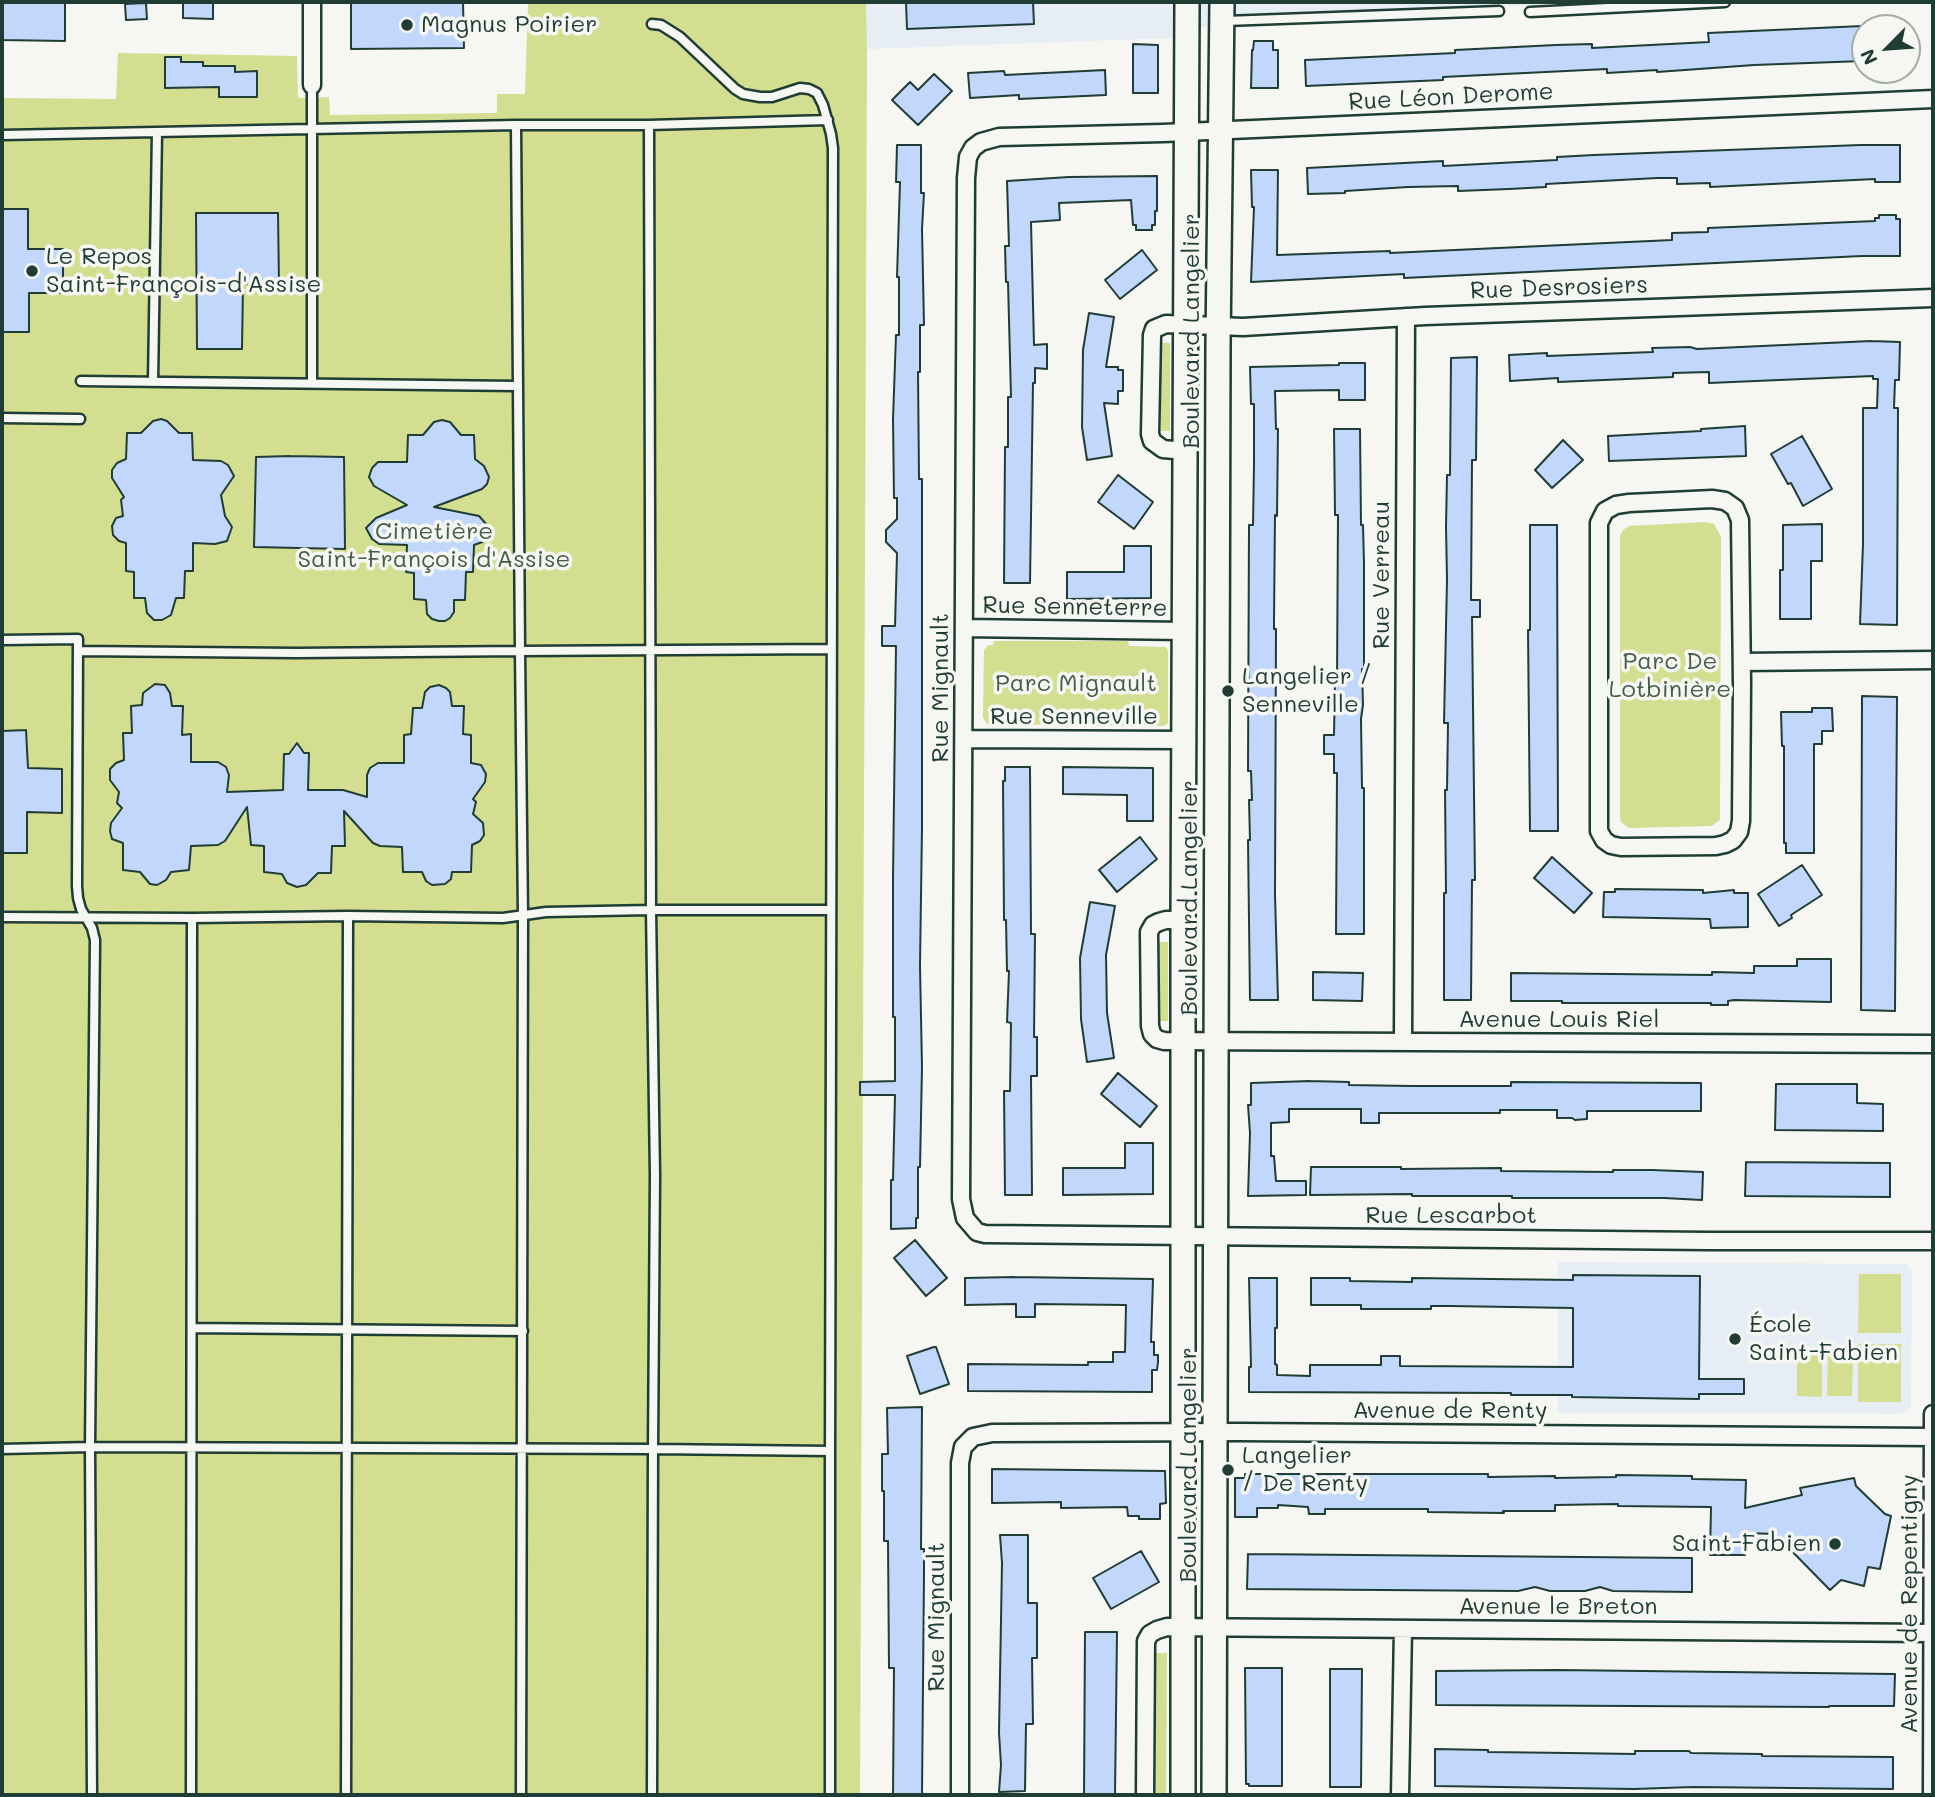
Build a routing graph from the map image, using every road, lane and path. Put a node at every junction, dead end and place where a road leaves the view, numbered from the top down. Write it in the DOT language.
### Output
graph roads {
  1 [pos="312,2"];
  2 [pos="1187,2"];
  3 [pos="1725,2"];
  4 [pos="1499,11"];
  5 [pos="1222,12"];
  6 [pos="1530,12"];
  7 [pos="652,24"];
  8 [pos="312,85"];
  9 [pos="1933,99"];
  10 [pos="828,120"];
  11 [pos="516,125"];
  12 [pos="649,125"];
  13 [pos="313,130"];
  14 [pos="1220,130"];
  15 [pos="156,132"];
  16 [pos="1186,132"];
  17 [pos="2,135"];
  18 [pos="973,148"];
  19 [pos="1933,298"];
  20 [pos="1406,317"];
  21 [pos="1186,325"];
  22 [pos="1219,326"];
  23 [pos="81,381"];
  24 [pos="153,382"];
  25 [pos="312,383"];
  26 [pos="517,386"];
  27 [pos="2,418"];
  28 [pos="80,419"];
  29 [pos="1185,451"];
  30 [pos="964,628"];
  31 [pos="1185,631"];
  32 [pos="2,640"];
  33 [pos="651,649"];
  34 [pos="831,649"];
  35 [pos="78,651"];
  36 [pos="520,651"];
  37 [pos="1933,660"];
  38 [pos="1742,662"];
  39 [pos="964,739"];
  40 [pos="1184,740"];
  41 [pos="651,910"];
  42 [pos="831,910"];
  43 [pos="348,916"];
  44 [pos="523,916"];
  45 [pos="2,917"];
  46 [pos="86,918"];
  47 [pos="192,918"];
  48 [pos="1183,920"];
  49 [pos="1184,1041"];
  50 [pos="1216,1041"];
  51 [pos="1403,1042"];
  52 [pos="1933,1044"];
  53 [pos="971,1226"];
  54 [pos="1184,1237"];
  55 [pos="1216,1237"];
  56 [pos="1933,1241"];
  57 [pos="192,1328"];
  58 [pos="348,1330"];
  59 [pos="523,1331"];
  60 [pos="1933,1414"];
  61 [pos="1184,1432"];
  62 [pos="1215,1432"];
  63 [pos="1933,1437"];
  64 [pos="967,1441"];
  65 [pos="90,1447"];
  66 [pos="193,1448"];
  67 [pos="348,1448"];
  68 [pos="522,1448"];
  69 [pos="2,1449"];
  70 [pos="653,1449"];
  71 [pos="830,1451"];
  72 [pos="1183,1627"];
  73 [pos="1214,1628"];
  74 [pos="1403,1629"];
  75 [pos="1932,1633"];
  76 [pos="92,1795"];
  77 [pos="191,1795"];
  78 [pos="346,1795"];
  79 [pos="521,1795"];
  80 [pos="652,1795"];
  81 [pos="830,1795"];
  82 [pos="960,1795"];
  83 [pos="1145,1795"];
  84 [pos="1183,1795"];
  85 [pos="1214,1795"];
  86 [pos="1400,1795"];
  87 [pos="1932,1795"];
  1 -- 8 [label="street"];
  2 -- 16 [label="main road, Boulevard Langelier"];
  3 -- 6 [label="lane"];
  4 -- 5 [label="lane"];
  5 -- 14 [label="main road, Boulevard Langelier"];
  7 -- 10 [label="lane"];
  8 -- 13 [label="lane"];
  9 -- 14 [label="street, Rue Léon Derome"];
  10 -- 12 [label="lane"];
  10 -- 34 [label="lane"];
  11 -- 12 [label="lane"];
  11 -- 13 [label="lane"];
  11 -- 26 [label="lane"];
  12 -- 33 [label="lane"];
  13 -- 15 [label="lane"];
  13 -- 25 [label="lane"];
  14 -- 16 [label="street, Rue Léon Derome"];
  14 -- 22 [label="main road, Boulevard Langelier"];
  15 -- 17 [label="lane"];
  15 -- 24 [label="lane"];
  16 -- 18 [label="street, Rue Léon Derome"];
  16 -- 21 [label="main road, Boulevard Langelier"];
  18 -- 30 [label="street, Rue Mignault"];
  19 -- 20 [label="street, Rue Desrosiers"];
  20 -- 22 [label="street, Rue Desrosiers"];
  20 -- 51 [label="street, Rue Verreau"];
  21 -- 22 [label="street, Rue Desrosiers"];
  21 -- 29 [label="main road, Boulevard Langelier"];
  21 -- 29 [label="street, Rue Desrosiers"];
  22 -- 50 [label="main road, Boulevard Langelier"];
  23 -- 24 [label="lane"];
  24 -- 25 [label="lane"];
  25 -- 26 [label="lane"];
  26 -- 36 [label="lane"];
  27 -- 28 [label="lane"];
  29 -- 31 [label="main road, Boulevard Langelier"];
  30 -- 31 [label="street, Rue Senneterre"];
  30 -- 39 [label="street, Rue Mignault"];
  31 -- 40 [label="main road, Boulevard Langelier"];
  32 -- 35 [label="lane"];
  33 -- 34 [label="lane"];
  33 -- 36 [label="lane"];
  33 -- 41 [label="lane"];
  34 -- 42 [label="lane"];
  35 -- 36 [label="lane"];
  35 -- 46 [label="lane"];
  36 -- 44 [label="lane"];
  37 -- 38 [label="street"];
  38 -- 38 [label="street"];
  39 -- 40 [label="street, Rue Senneville"];
  39 -- 53 [label="street, Rue Mignault"];
  40 -- 48 [label="main road, Boulevard Langelier"];
  41 -- 42 [label="lane"];
  41 -- 44 [label="lane"];
  41 -- 70 [label="lane"];
  42 -- 71 [label="lane"];
  43 -- 44 [label="lane"];
  43 -- 47 [label="lane"];
  43 -- 58 [label="lane"];
  44 -- 59 [label="lane"];
  45 -- 46 [label="lane"];
  46 -- 47 [label="lane"];
  46 -- 65 [label="lane"];
  47 -- 57 [label="lane"];
  48 -- 49 [label="main road, Boulevard Langelier"];
  48 -- 49 [label="street, Avenue Louis Riel"];
  49 -- 50 [label="street, Avenue Louis Riel"];
  49 -- 54 [label="main road, Boulevard Langelier"];
  50 -- 51 [label="street, Avenue Louis Riel"];
  50 -- 55 [label="main road, Boulevard Langelier"];
  51 -- 52 [label="street, Avenue Louis Riel"];
  53 -- 54 [label="street, Rue Lescarbot"];
  54 -- 55 [label="street, Rue Lescarbot"];
  54 -- 61 [label="main road, Boulevard Langelier"];
  55 -- 56 [label="street, Rue Lescarbot"];
  55 -- 62 [label="main road, Boulevard Langelier"];
  57 -- 58 [label="lane"];
  57 -- 66 [label="lane"];
  58 -- 59 [label="lane"];
  58 -- 67 [label="lane"];
  59 -- 68 [label="lane"];
  60 -- 63 [label="street, Avenue de Repentigny"];
  61 -- 62 [label="street, Avenue de Renty"];
  61 -- 64 [label="street, Avenue de Renty"];
  61 -- 72 [label="main road, Boulevard Langelier"];
  62 -- 63 [label="street, Avenue de Renty"];
  62 -- 73 [label="main road, Boulevard Langelier"];
  63 -- 75 [label="street, Avenue de Repentigny"];
  64 -- 82 [label="street, Rue Mignault"];
  65 -- 66 [label="lane"];
  65 -- 69 [label="lane"];
  65 -- 76 [label="lane"];
  66 -- 67 [label="lane"];
  66 -- 77 [label="lane"];
  67 -- 68 [label="lane"];
  67 -- 78 [label="lane"];
  68 -- 70 [label="lane"];
  68 -- 79 [label="lane"];
  70 -- 71 [label="lane"];
  70 -- 80 [label="lane"];
  71 -- 81 [label="lane"];
  72 -- 73 [label="street, Avenue le Breton"];
  72 -- 83 [label="street"];
  72 -- 84 [label="main road, Boulevard Langelier"];
  73 -- 74 [label="street, Avenue le Breton"];
  73 -- 85 [label="main road, Boulevard Langelier"];
  74 -- 75 [label="street, Avenue le Breton"];
  74 -- 86 [label="street"];
  75 -- 87 [label="street, Avenue de Repentigny"];
}
